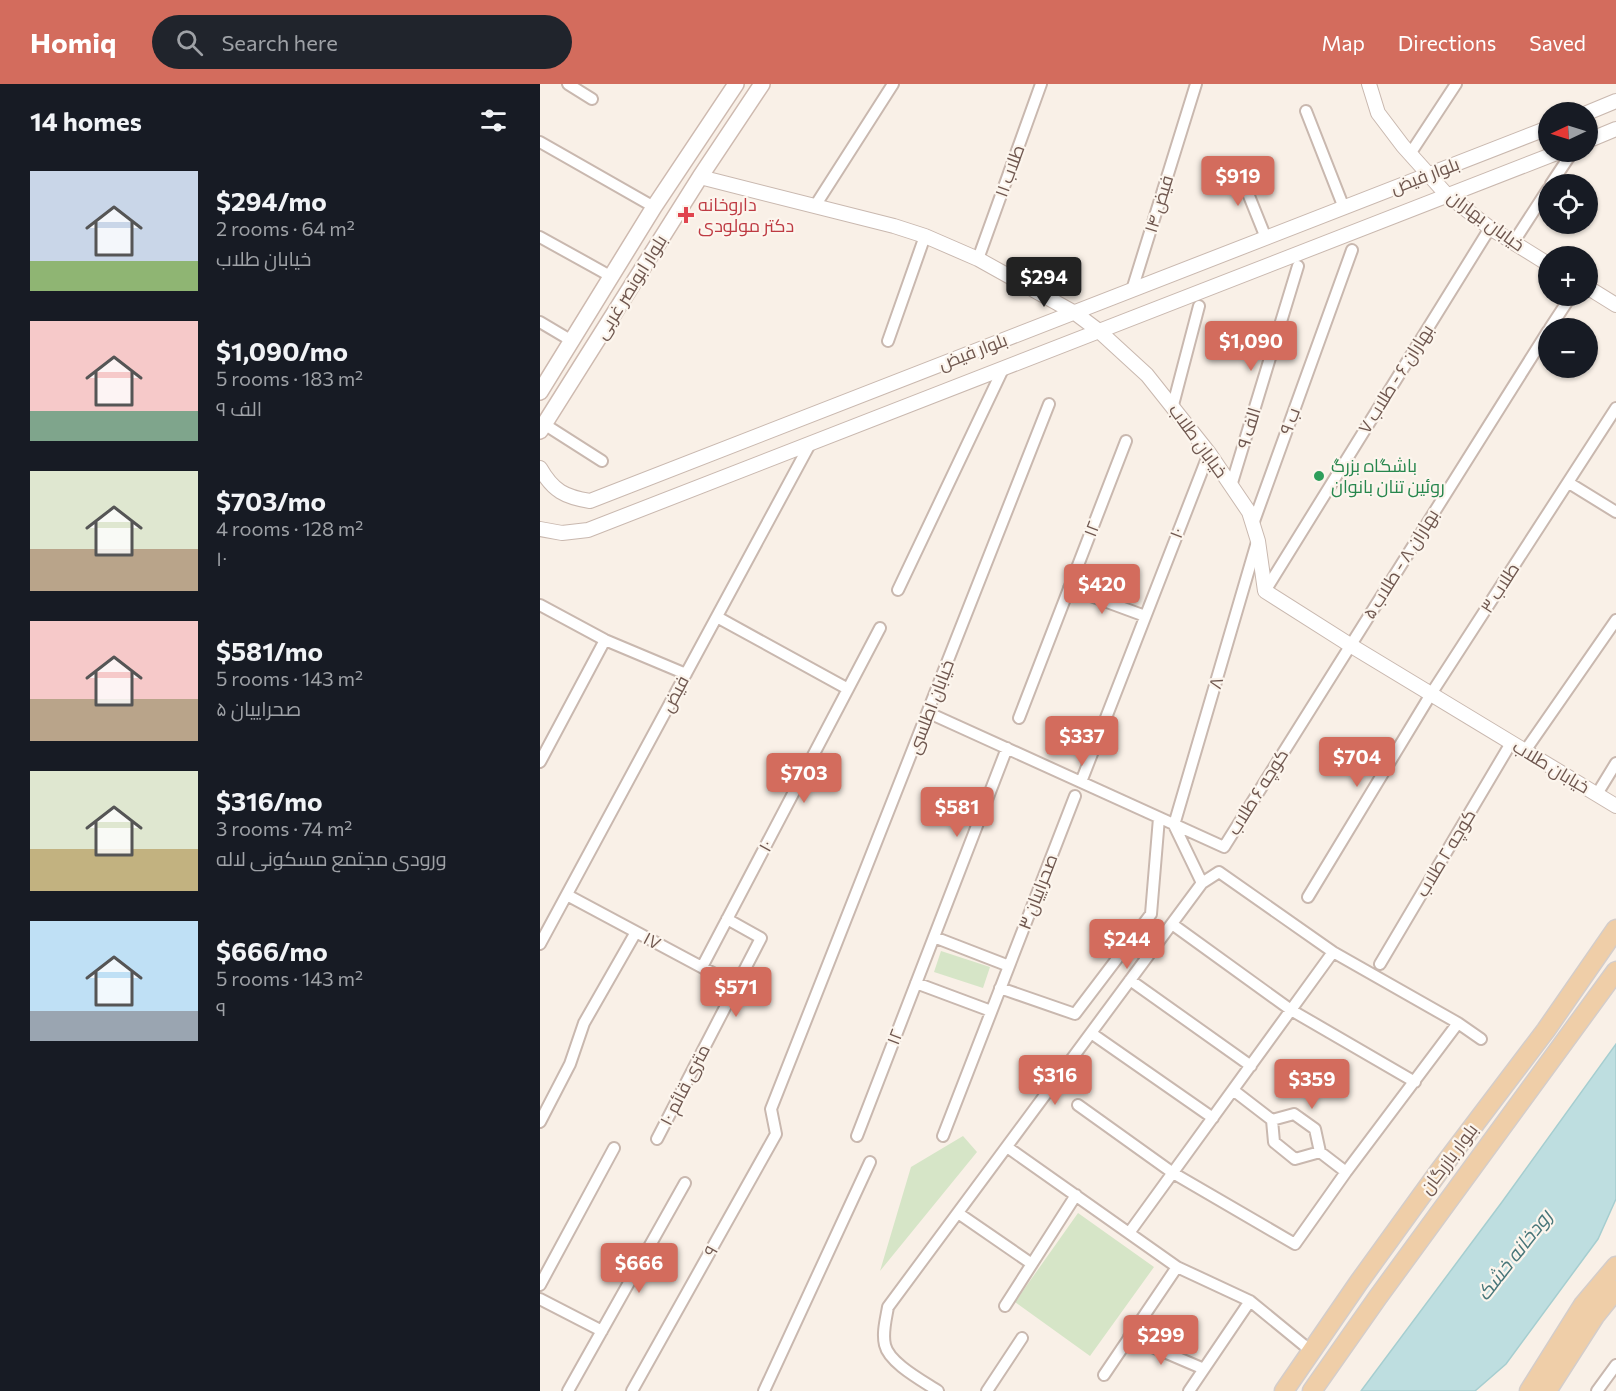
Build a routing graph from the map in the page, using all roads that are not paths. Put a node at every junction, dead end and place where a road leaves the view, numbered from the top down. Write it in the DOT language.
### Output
graph roads {
  1 [pos="568,84"];
  2 [pos="736,84"];
  3 [pos="762,84"];
  4 [pos="893,84"];
  5 [pos="1041,84"];
  6 [pos="1196,84"];
  7 [pos="1369,84"];
  8 [pos="1456,84"];
  9 [pos="592,99"];
  10 [pos="1616,101"];
  11 [pos="1598,108"];
  12 [pos="1306,111"];
  13 [pos="1616,129"];
  14 [pos="1538,132"];
  15 [pos="1598,136"];
  16 [pos="540,142"];
  17 [pos="1410,154"];
  18 [pos="1541,162"];
  19 [pos="1237,166"];
  20 [pos="1429,174"];
  21 [pos="700,177"];
  22 [pos="1448,195"];
  23 [pos="1538,204"];
  24 [pos="815,206"];
  25 [pos="654,207"];
  26 [pos="1344,208"];
  27 [pos="1490,228"];
  28 [pos="925,236"];
  29 [pos="540,237"];
  30 [pos="1266,238"];
  31 [pos="1513,243"];
  32 [pos="1352,250"];
  33 [pos="978,258"];
  34 [pos="1538,258"];
  35 [pos="1298,266"];
  36 [pos="612,277"];
  37 [pos="1132,290"];
  38 [pos="1598,293"];
  39 [pos="1616,304"];
  40 [pos="1199,306"];
  41 [pos="1075,313"];
  42 [pos="540,322"];
  43 [pos="1099,331"];
  44 [pos="572,341"];
  45 [pos="888,341"];
  46 [pos="1538,347"];
  47 [pos="1003,369"];
  48 [pos="540,392"];
  49 [pos="1049,404"];
  50 [pos="1173,405"];
  51 [pos="1616,408"];
  52 [pos="542,427"];
  53 [pos="1126,441"];
  54 [pos="810,444"];
  55 [pos="1209,453"];
  56 [pos="602,461"];
  57 [pos="691,462"];
  58 [pos="540,468"];
  59 [pos="1569,483"];
  60 [pos="1231,486"];
  61 [pos="700,487"];
  62 [pos="1616,512"];
  63 [pos="1253,525"];
  64 [pos="540,528"];
  65 [pos="1258,541"];
  66 [pos="1069,588"];
  67 [pos="898,590"];
  68 [pos="1265,591"];
  69 [pos="540,605"];
  70 [pos="1145,616"];
  71 [pos="717,617"];
  72 [pos="1616,620"];
  73 [pos="880,628"];
  74 [pos="605,639"];
  75 [pos="1350,645"];
  76 [pos="686,674"];
  77 [pos="848,689"];
  78 [pos="1431,694"];
  79 [pos="928,713"];
  80 [pos="1019,718"];
  81 [pos="1511,743"];
  82 [pos="1007,748"];
  83 [pos="1525,751"];
  84 [pos="540,762"];
  85 [pos="1616,763"];
  86 [pos="1080,782"];
  87 [pos="1597,794"];
  88 [pos="1075,796"];
  89 [pos="1616,806"];
  90 [pos="1159,818"];
  91 [pos="1174,825"];
  92 [pos="1202,883"];
  93 [pos="567,895"];
  94 [pos="1308,897"];
  95 [pos="727,919"];
  96 [pos="1172,924"];
  97 [pos="1616,929"];
  98 [pos="636,932"];
  99 [pos="934,937"];
  100 [pos="540,945"];
  101 [pos="1333,952"];
  102 [pos="1380,964"];
  103 [pos="1009,966"];
  104 [pos="702,967"];
  105 [pos="1616,971"];
  106 [pos="1130,980"];
  107 [pos="916,983"];
  108 [pos="737,986"];
  109 [pos="1000,988"];
  110 [pos="1291,1010"];
  111 [pos="991,1011"];
  112 [pos="1458,1023"];
  113 [pos="1091,1033"];
  114 [pos="1481,1039"];
  115 [pos="1251,1066"];
  116 [pos="1415,1082"];
  117 [pos="1233,1090"];
  118 [pos="1078,1106"];
  119 [pos="771,1109"];
  120 [pos="1213,1118"];
  121 [pos="1272,1119"];
  122 [pos="540,1122"];
  123 [pos="857,1136"];
  124 [pos="943,1136"];
  125 [pos="657,1139"];
  126 [pos="1007,1147"];
  127 [pos="614,1148"];
  128 [pos="1320,1152"];
  129 [pos="870,1162"];
  130 [pos="1440,1170"];
  131 [pos="1346,1172"];
  132 [pos="1173,1173"];
  133 [pos="685,1184"];
  134 [pos="1456,1190"];
  135 [pos="1076,1196"];
  136 [pos="958,1214"];
  137 [pos="1130,1233"];
  138 [pos="1032,1264"];
  139 [pos="1616,1266"];
  140 [pos="1177,1267"];
  141 [pos="540,1286"];
  142 [pos="1616,1290"];
  143 [pos="540,1299"];
  144 [pos="1250,1301"];
  145 [pos="1005,1306"];
  146 [pos="602,1331"];
  147 [pos="1130,1337"];
  148 [pos="1022,1338"];
  149 [pos="1311,1352"];
  150 [pos="1616,1365"];
  151 [pos="1204,1369"];
  152 [pos="1104,1375"];
  153 [pos="1611,1378"];
  154 [pos="567,1391"];
  155 [pos="632,1391"];
  156 [pos="764,1391"];
  157 [pos="938,1391"];
  158 [pos="987,1391"];
  159 [pos="1189,1391"];
  160 [pos="1284,1391"];
  161 [pos="1312,1391"];
  162 [pos="1529,1391"];
  163 [pos="1547,1391"];
  164 [pos="1597,1391"];
  165 [pos="1607,1391"];
  1 -- 9 [label="street"];
  2 -- 25 [label="main road, بلوار ابونصر غربی"];
  3 -- 21 [label="main road, بلوار ابونصر غربی"];
  4 -- 24 [label="street"];
  5 -- 33 [label="street, طلاب ۱۱"];
  6 -- 37 [label="street, فیض ۱۴"];
  7 -- 17 [label="street, خیابان بهاران"];
  8 -- 17 [label="street"];
  10 -- 11 [label="street"];
  12 -- 26 [label="street"];
  13 -- 15 [label="street"];
  14 -- 20 [label="street, بلوار فیض"];
  16 -- 25 [label="street"];
  17 -- 20 [label="street, خیابان بهاران"];
  18 -- 22 [label="street, بلوار فیض"];
  19 -- 30 [label="street"];
  20 -- 22 [label="street, خیابان بهاران"];
  20 -- 26 [label="street, بلوار فیض"];
  21 -- 24 [label="street, خیابان طلاب"];
  21 -- 52 [label="main road, بلوار ابونصر غربی"];
  22 -- 27 [label="street, خیابان بهاران"];
  22 -- 43 [label="street, بلوار فیض"];
  23 -- 31 [label="street"];
  24 -- 28 [label="street, خیابان طلاب"];
  25 -- 36 [label="main road, بلوار ابونصر غربی"];
  26 -- 30 [label="street, بلوار فیض"];
  27 -- 31 [label="street, خیابان بهاران"];
  27 -- 68 [label="street, بهاران ۶ - طلاب ۷"];
  28 -- 33 [label="street, خیابان طلاب"];
  28 -- 45 [label="street"];
  29 -- 36 [label="street"];
  30 -- 37 [label="street, بلوار فیض"];
  31 -- 34 [label="street, خیابان بهاران"];
  32 -- 63 [label="street, ۹ ب"];
  33 -- 41 [label="street, خیابان طلاب"];
  35 -- 60 [label="street, ۹ الف"];
  36 -- 44 [label="main road, بلوار ابونصر غربی"];
  37 -- 41 [label="street, بلوار فیض"];
  38 -- 39 [label="street"];
  40 -- 50 [label="street"];
  41 -- 43 [label="street, خیابان طلاب"];
  41 -- 57 [label="street, بلوار فیض"];
  42 -- 44 [label="street"];
  43 -- 47 [label="street, بلوار فیض"];
  43 -- 50 [label="street, خیابان طلاب"];
  44 -- 48 [label="main road, بلوار ابونصر غربی"];
  46 -- 75 [label="street, بهاران ۸ - طلاب ۵"];
  47 -- 54 [label="street, بلوار فیض"];
  47 -- 67 [label="street"];
  49 -- 79 [label="street, خيابان اطلسى"];
  50 -- 55 [label="street, خیابان طلاب"];
  51 -- 59 [label="street, طلاب ۳"];
  52 -- 56 [label="street"];
  53 -- 66 [label="street, ۱۲"];
  54 -- 61 [label="street, بلوار فیض"];
  54 -- 71 [label="street, فیض"];
  55 -- 60 [label="street, خیابان طلاب"];
  55 -- 70 [label="street, ۱۰"];
  57 -- 58 [label="street, بلوار فیض"];
  57 -- 61 [label="street"];
  59 -- 62 [label="street"];
  59 -- 78 [label="street, طلاب ۳"];
  60 -- 63 [label="street, خیابان طلاب"];
  61 -- 64 [label="street, بلوار فیض"];
  63 -- 65 [label="street, خیابان طلاب"];
  65 -- 68 [label="street, خیابان طلاب"];
  65 -- 91 [label="street, ۸"];
  66 -- 70 [label="street"];
  66 -- 80 [label="street, ۱۲"];
  68 -- 75 [label="street, خیابان طلاب"];
  69 -- 74 [label="street"];
  70 -- 86 [label="street, ۱۰"];
  71 -- 76 [label="street, فیض"];
  71 -- 77 [label="street"];
  72 -- 83 [label="street"];
  73 -- 77 [label="street, ۱۰"];
  74 -- 76 [label="street"];
  74 -- 84 [label="street"];
  75 -- 78 [label="street, خیابان طلاب"];
  75 -- 91 [label="street, کوچه ۶ طلاب"];
  76 -- 93 [label="street, فیض"];
  77 -- 95 [label="street, ۱۰"];
  78 -- 81 [label="street, خیابان طلاب"];
  78 -- 94 [label="street, طلاب ۳"];
  79 -- 82 [label="street"];
  79 -- 119 [label="street, خيابان اطلسى"];
  81 -- 83 [label="street, خیابان طلاب"];
  81 -- 102 [label="street, کوچه ۲ طلاب"];
  82 -- 86 [label="street"];
  82 -- 99 [label="street, ۱۲"];
  83 -- 87 [label="street, خیابان طلاب"];
  85 -- 87 [label="street"];
  86 -- 90 [label="street"];
  87 -- 89 [label="street, خیابان طلاب"];
  88 -- 103 [label="street, صحراییان ۳"];
  90 -- 91 [label="street"];
  90 -- 109 [label="street"];
  91 -- 92 [label="street"];
  92 -- 96 [label="street"];
  92 -- 101 [label="street"];
  93 -- 98 [label="street, ۱۷"];
  93 -- 100 [label="street, فیض"];
  95 -- 104 [label="street, ۱۰"];
  95 -- 108 [label="street, ۱۰ متری قائم"];
  96 -- 106 [label="street"];
  96 -- 110 [label="street"];
  97 -- 130 [label="main road, بلوار بازرگان"];
  98 -- 104 [label="street, ۱۷"];
  98 -- 122 [label="street"];
  99 -- 103 [label="street"];
  99 -- 107 [label="street, ۱۲"];
  101 -- 110 [label="street"];
  101 -- 112 [label="street"];
  103 -- 109 [label="street, صحراییان ۳"];
  104 -- 108 [label="street, ۱۷"];
  105 -- 134 [label="main road, بلوار بازرگان"];
  106 -- 113 [label="street"];
  106 -- 115 [label="street"];
  107 -- 111 [label="street"];
  107 -- 123 [label="street, ۱۲"];
  108 -- 125 [label="street, ۱۰ متری قائم"];
  109 -- 111 [label="street"];
  110 -- 115 [label="street"];
  110 -- 116 [label="street"];
  111 -- 124 [label="street"];
  112 -- 114 [label="street"];
  112 -- 116 [label="street"];
  113 -- 120 [label="street"];
  113 -- 126 [label="street"];
  115 -- 117 [label="street"];
  116 -- 131 [label="street"];
  117 -- 120 [label="street"];
  117 -- 121 [label="street"];
  118 -- 132 [label="street"];
  119 -- 155 [label="street, ۹"];
  120 -- 132 [label="street"];
  121 -- 128 [label="street"];
  121 -- 128 [label="street"];
  126 -- 135 [label="street"];
  126 -- 136 [label="street"];
  127 -- 141 [label="street"];
  128 -- 131 [label="street"];
  129 -- 156 [label="street"];
  130 -- 134 [label="main road"];
  130 -- 149 [label="main road, بلوار بازرگان"];
  131 -- 132 [label="street"];
  132 -- 137 [label="street"];
  133 -- 146 [label="street"];
  134 -- 161 [label="main road, بلوار بازرگان"];
  135 -- 137 [label="street"];
  135 -- 138 [label="street"];
  136 -- 138 [label="street"];
  136 -- 157 [label="street"];
  137 -- 140 [label="street"];
  138 -- 145 [label="street"];
  139 -- 162 [label="main road"];
  140 -- 144 [label="street"];
  140 -- 147 [label="street"];
  142 -- 163 [label="main road"];
  143 -- 146 [label="street"];
  144 -- 149 [label="street"];
  144 -- 151 [label="street"];
  146 -- 154 [label="street"];
  147 -- 151 [label="street"];
  147 -- 152 [label="street"];
  148 -- 158 [label="street"];
  149 -- 160 [label="main road, بلوار بازرگان"];
  150 -- 153 [label="street"];
  151 -- 159 [label="street"];
  153 -- 164 [label="street"];
  153 -- 165 [label="street"];
}
